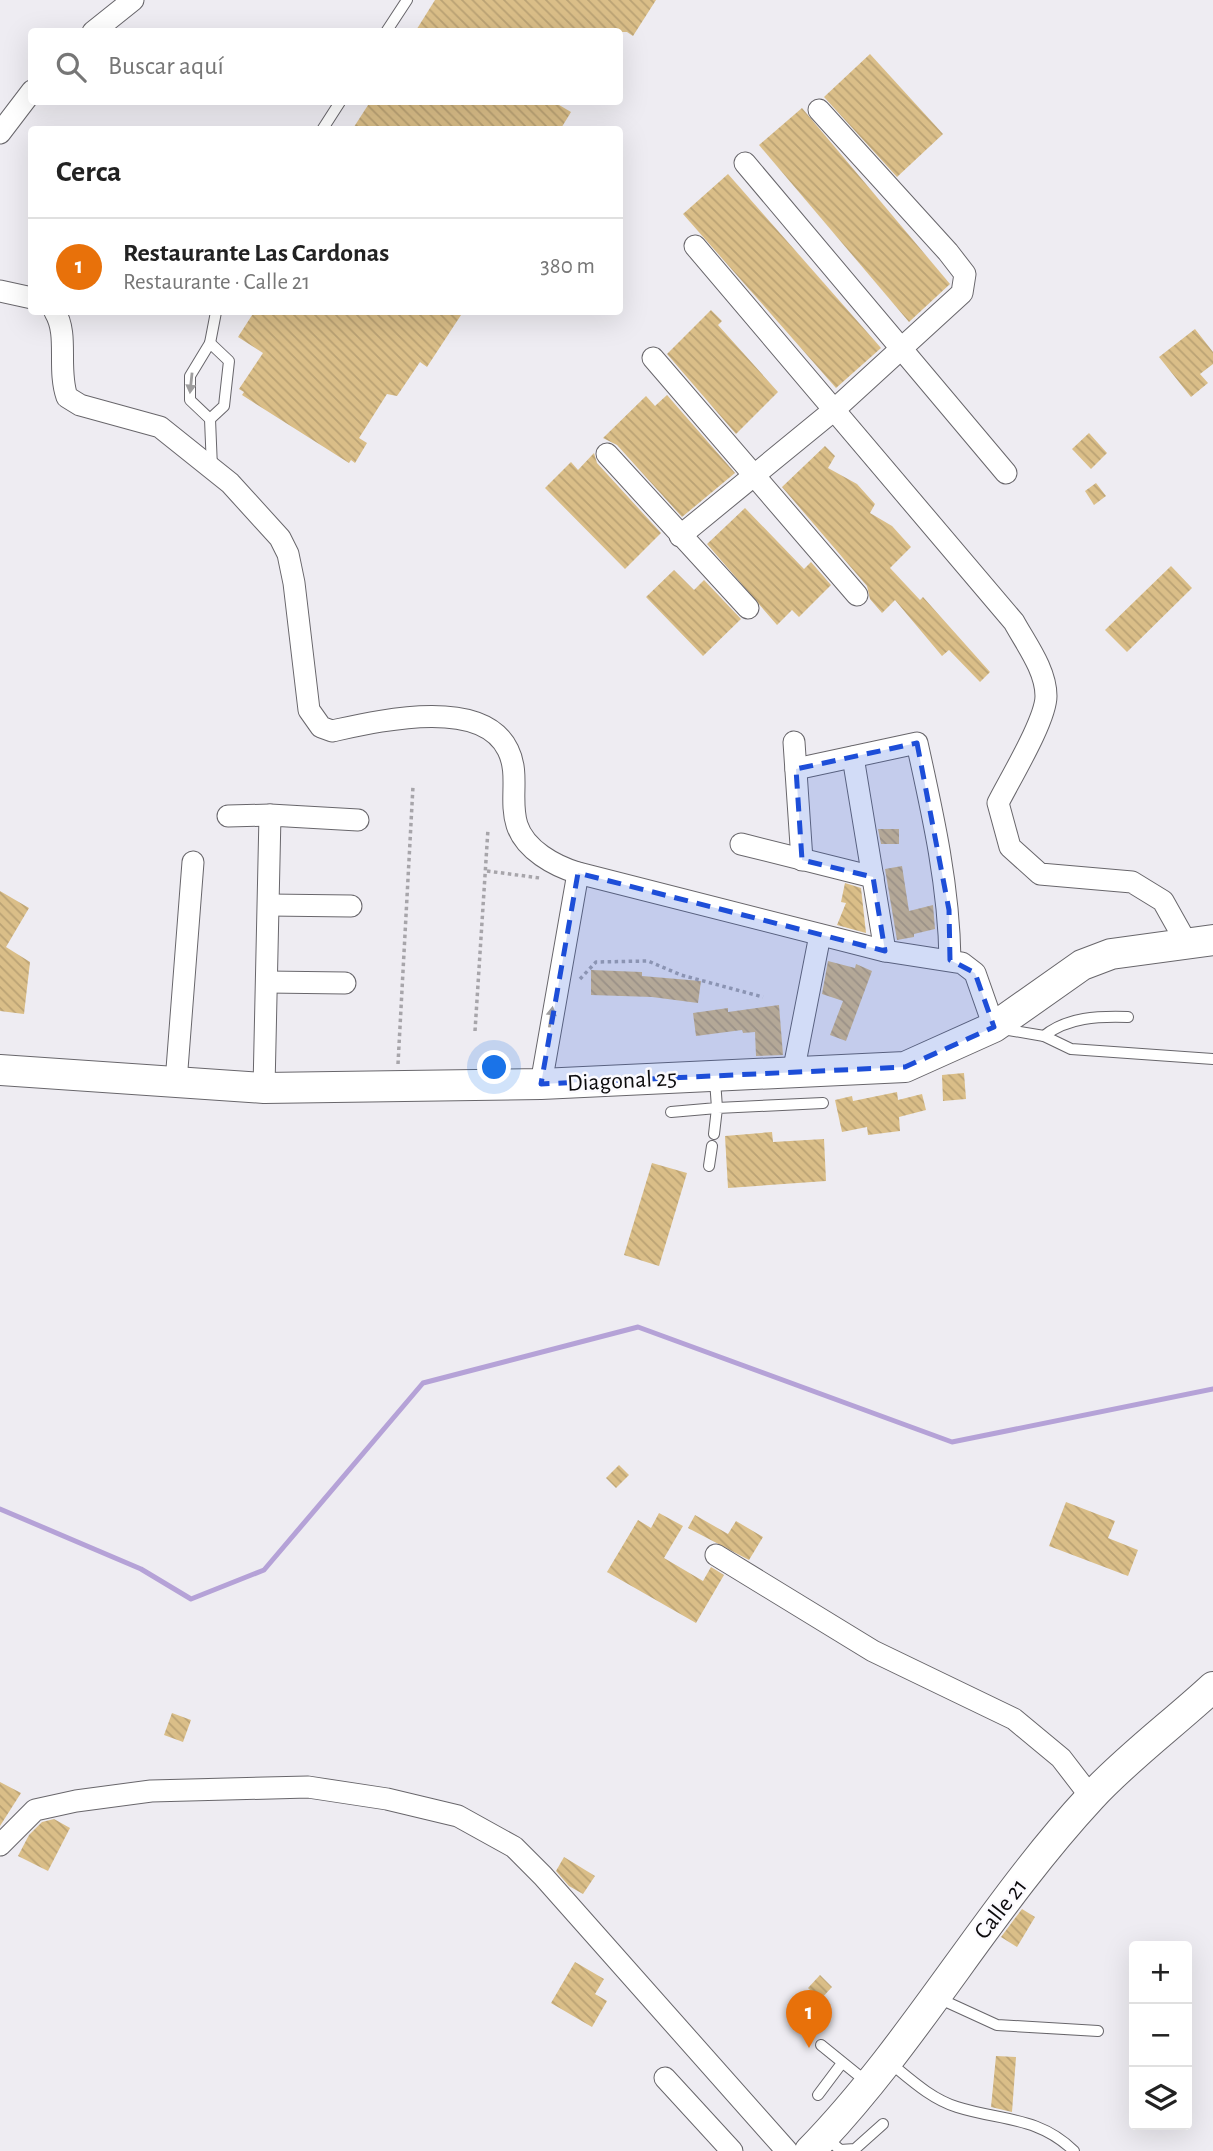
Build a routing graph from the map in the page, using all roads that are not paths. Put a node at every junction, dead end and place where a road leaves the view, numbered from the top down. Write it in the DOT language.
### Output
graph roads {
  1 [pos="133,0"];
  2 [pos="407,0"];
  3 [pos="98,28"];
  4 [pos="389,28"];
  5 [pos="28,96"];
  6 [pos="338,105"];
  7 [pos="819,110"];
  8 [pos="325,126"];
  9 [pos="0,133"];
  10 [pos="746,163"];
  11 [pos="695,246"];
  12 [pos="0,291"];
  13 [pos="28,297"];
  14 [pos="56,315"];
  15 [pos="215,315"];
  16 [pos="210,343"];
  17 [pos="902,351"];
  18 [pos="653,358"];
  19 [pos="834,410"];
  20 [pos="210,419"];
  21 [pos="607,454"];
  22 [pos="212,467"];
  23 [pos="1006,473"];
  24 [pos="755,474"];
  25 [pos="681,536"];
  26 [pos="857,595"];
  27 [pos="748,608"];
  28 [pos="794,742"];
  29 [pos="853,757"];
  30 [pos="796,769"];
  31 [pos="270,815"];
  32 [pos="228,816"];
  33 [pos="358,820"];
  34 [pos="741,844"];
  35 [pos="802,860"];
  36 [pos="193,862"];
  37 [pos="873,877"];
  38 [pos="578,878"];
  39 [pos="268,905"];
  40 [pos="351,906"];
  41 [pos="820,935"];
  42 [pos="1200,941"];
  43 [pos="885,951"];
  44 [pos="950,960"];
  45 [pos="267,982"];
  46 [pos="345,983"];
  47 [pos="1128,1017"];
  48 [pos="994,1027"];
  49 [pos="1044,1036"];
  50 [pos="1213,1059"];
  51 [pos="0,1070"];
  52 [pos="793,1073"];
  53 [pos="715,1077"];
  54 [pos="176,1082"];
  55 [pos="541,1084"];
  56 [pos="264,1088"];
  57 [pos="823,1103"];
  58 [pos="717,1108"];
  59 [pos="671,1112"];
  60 [pos="709,1166"];
  61 [pos="716,1555"];
  62 [pos="1213,1687"];
  63 [pos="1091,1797"];
  64 [pos="0,1845"];
  65 [pos="935,1997"];
  66 [pos="1098,2031"];
  67 [pos="821,2045"];
  68 [pos="842,2063"];
  69 [pos="877,2072"];
  70 [pos="665,2078"];
  71 [pos="818,2095"];
  72 [pos="883,2124"];
  73 [pos="817,2143"];
  74 [pos="732,2151"];
  75 [pos="787,2151"];
  76 [pos="1074,2151"];
  1 -- 3 [label="street"];
  2 -- 4 [label="lane"];
  5 -- 9 [label="street"];
  6 -- 8 [label="lane"];
  7 -- 17 [label="street"];
  10 -- 17 [label="street"];
  11 -- 19 [label="street"];
  12 -- 13 [label="street"];
  14 -- 22 [label="street"];
  15 -- 16 [label="lane"];
  16 -- 20 [label="lane, one-way"];
  16 -- 20 [label="lane"];
  17 -- 19 [label="street"];
  17 -- 23 [label="street"];
  18 -- 24 [label="street"];
  19 -- 24 [label="street"];
  19 -- 42 [label="street"];
  20 -- 22 [label="lane"];
  21 -- 25 [label="street"];
  22 -- 38 [label="street"];
  24 -- 25 [label="street"];
  24 -- 26 [label="street"];
  25 -- 27 [label="street"];
  28 -- 30 [label="street"];
  29 -- 30 [label="street"];
  29 -- 37 [label="street"];
  29 -- 44 [label="street"];
  30 -- 35 [label="street"];
  31 -- 32 [label="street"];
  31 -- 33 [label="street"];
  31 -- 39 [label="street"];
  34 -- 35 [label="street"];
  35 -- 37 [label="street"];
  36 -- 54 [label="street"];
  37 -- 43 [label="street"];
  38 -- 41 [label="street"];
  55 -- 38 [label="street, one-way"];
  39 -- 40 [label="street"];
  39 -- 45 [label="street"];
  41 -- 43 [label="street"];
  41 -- 52 [label="street"];
  42 -- 48 [label="street, Diagonal 25"];
  43 -- 44 [label="street"];
  44 -- 48 [label="street"];
  45 -- 46 [label="street"];
  45 -- 56 [label="street"];
  47 -- 49 [label="lane"];
  48 -- 49 [label="lane"];
  48 -- 52 [label="street, Diagonal 25"];
  49 -- 50 [label="lane"];
  51 -- 54 [label="street, Diagonal 25"];
  52 -- 53 [label="street, Diagonal 25"];
  53 -- 55 [label="street, Diagonal 25"];
  53 -- 58 [label="lane"];
  54 -- 56 [label="street, Diagonal 25"];
  55 -- 56 [label="street, Diagonal 25"];
  57 -- 58 [label="lane"];
  58 -- 59 [label="lane"];
  58 -- 60 [label="lane"];
  61 -- 63 [label="street"];
  62 -- 63 [label="street, Calle 21"];
  63 -- 65 [label="street, Calle 21"];
  64 -- 75 [label="street"];
  65 -- 66 [label="lane"];
  65 -- 69 [label="street, Calle 21"];
  67 -- 68 [label="lane"];
  68 -- 69 [label="lane"];
  68 -- 71 [label="lane"];
  69 -- 73 [label="street, Calle 21"];
  69 -- 76 [label="lane"];
  70 -- 74 [label="street"];
  72 -- 73 [label="lane"];
}
